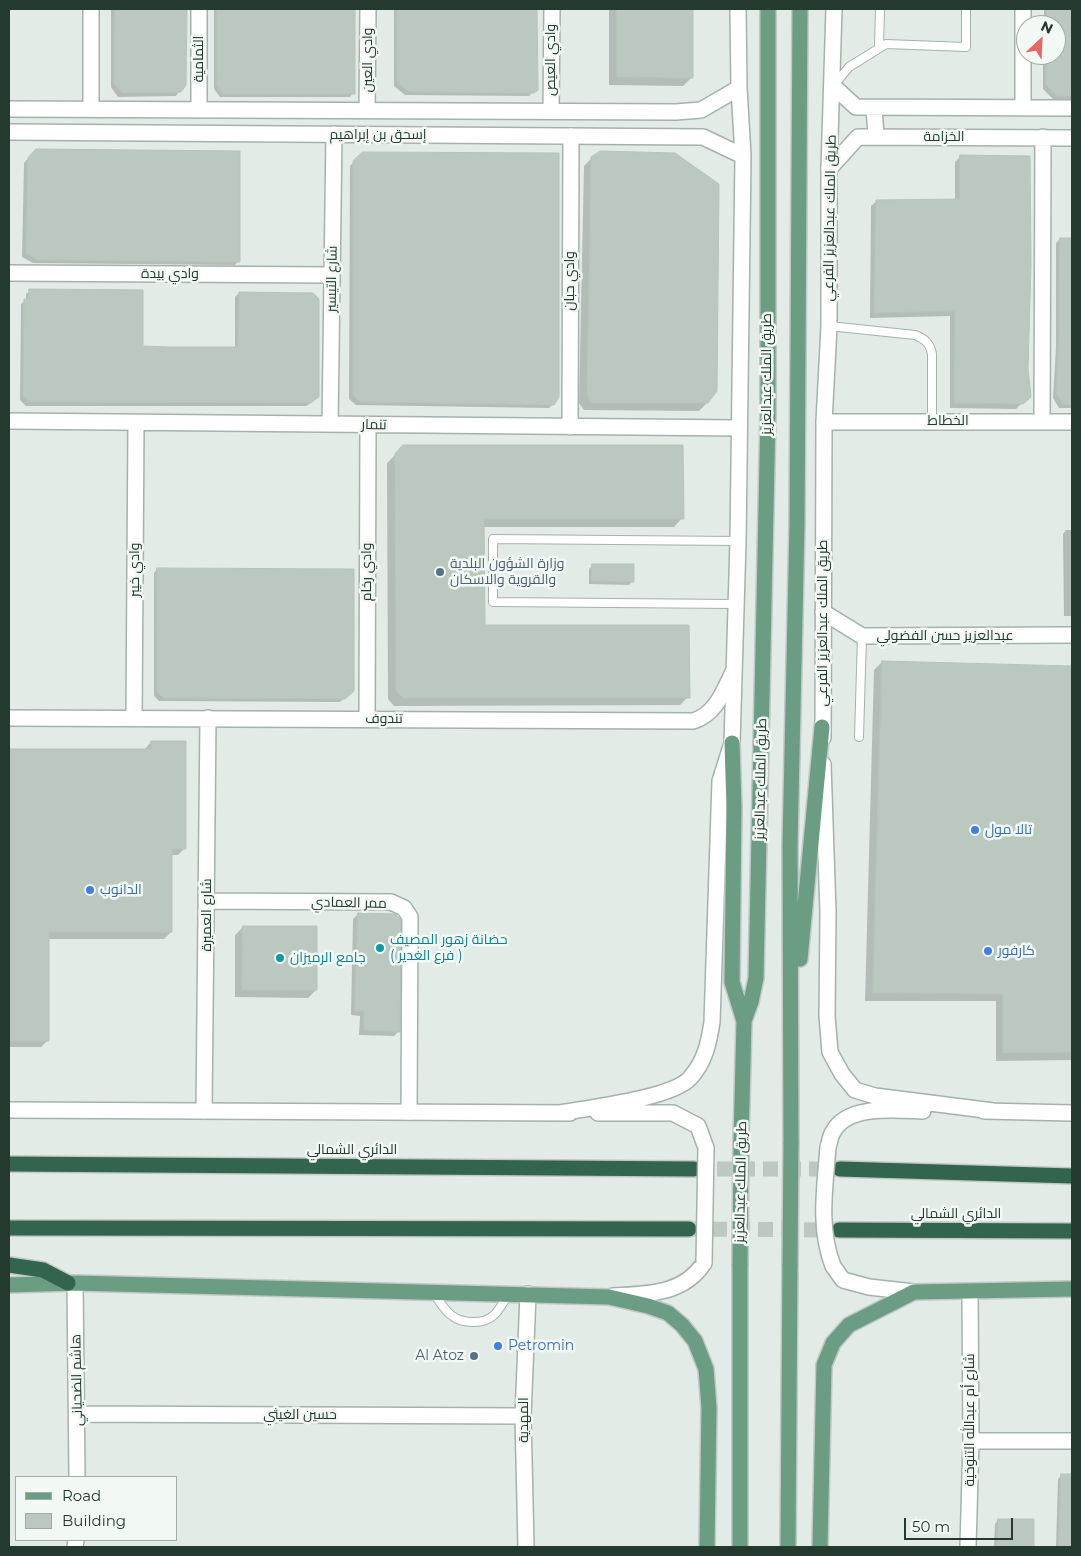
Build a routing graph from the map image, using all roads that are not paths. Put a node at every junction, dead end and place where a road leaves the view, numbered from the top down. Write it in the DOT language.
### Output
graph roads {
  1 [pos="92,9"];
  2 [pos="199,9"];
  3 [pos="368,9"];
  4 [pos="552,9"];
  5 [pos="738,9"];
  6 [pos="768,9"];
  7 [pos="800,9"];
  8 [pos="834,9"];
  9 [pos="880,9"];
  10 [pos="966,9"];
  11 [pos="1024,9"];
  12 [pos="879,48"];
  13 [pos="833,86"];
  14 [pos="739,88"];
  15 [pos="874,108"];
  16 [pos="1022,108"];
  17 [pos="1072,108"];
  18 [pos="9,109"];
  19 [pos="91,109"];
  20 [pos="199,110"];
  21 [pos="367,110"];
  22 [pos="551,111"];
  23 [pos="676,112"];
  24 [pos="9,132"];
  25 [pos="334,134"];
  26 [pos="571,136"];
  27 [pos="677,136"];
  28 [pos="876,136"];
  29 [pos="1043,137"];
  30 [pos="1072,138"];
  31 [pos="743,156"];
  32 [pos="829,169"];
  33 [pos="9,273"];
  34 [pos="332,275"];
  35 [pos="829,326"];
  36 [pos="9,421"];
  37 [pos="932,421"];
  38 [pos="824,422"];
  39 [pos="1042,422"];
  40 [pos="1072,422"];
  41 [pos="136,423"];
  42 [pos="330,424"];
  43 [pos="368,425"];
  44 [pos="570,427"];
  45 [pos="739,428"];
  46 [pos="738,541"];
  47 [pos="735,604"];
  48 [pos="824,612"];
  49 [pos="1072,635"];
  50 [pos="862,636"];
  51 [pos="733,672"];
  52 [pos="9,718"];
  53 [pos="134,718"];
  54 [pos="208,718"];
  55 [pos="367,719"];
  56 [pos="822,727"];
  57 [pos="859,737"];
  58 [pos="732,743"];
  59 [pos="207,901"];
  60 [pos="744,1022"];
  61 [pos="792,1030"];
  62 [pos="9,1110"];
  63 [pos="204,1111"];
  64 [pos="992,1111"];
  65 [pos="409,1112"];
  66 [pos="560,1113"];
  67 [pos="1072,1113"];
  68 [pos="9,1156"];
  69 [pos="9,1164"];
  70 [pos="29,1164"];
  71 [pos="694,1169"];
  72 [pos="840,1169"];
  73 [pos="1072,1176"];
  74 [pos="9,1228"];
  75 [pos="689,1229"];
  76 [pos="839,1230"];
  77 [pos="1072,1231"];
  78 [pos="9,1265"];
  79 [pos="71,1283"];
  80 [pos="9,1285"];
  81 [pos="1072,1289"];
  82 [pos="432,1292"];
  83 [pos="914,1292"];
  84 [pos="970,1292"];
  85 [pos="508,1294"];
  86 [pos="528,1294"];
  87 [pos="609,1296"];
  88 [pos="78,1414"];
  89 [pos="523,1416"];
  90 [pos="971,1441"];
  91 [pos="1072,1441"];
  92 [pos="76,1476"];
  93 [pos="738,1492"];
  94 [pos="788,1545"];
  95 [pos="526,1547"];
  96 [pos="708,1547"];
  97 [pos="733,1547"];
  98 [pos="740,1547"];
  99 [pos="820,1547"];
  100 [pos="968,1547"];
  1 -- 19 [label="street"];
  2 -- 20 [label="street, الثمامية"];
  3 -- 21 [label="street, وادي العين"];
  4 -- 22 [label="street, وادي العيص"];
  5 -- 14 [label="street"];
  6 -- 60 [label="main road, طريق الملك عبدالعزيز"];
  7 -- 61 [label="main road"];
  8 -- 13 [label="street, طريق الملك عبدالعزيز الفرعي"];
  9 -- 12 [label="lane"];
  10 -- 12 [label="lane"];
  11 -- 16 [label="street"];
  12 -- 13 [label="lane"];
  13 -- 15 [label="street"];
  13 -- 32 [label="street, طريق الملك عبدالعزيز الفرعي"];
  14 -- 23 [label="street, إسحق بن إبراهيم"];
  14 -- 31 [label="street"];
  15 -- 16 [label="street"];
  15 -- 28 [label="street"];
  16 -- 17 [label="street"];
  18 -- 19 [label="street, إسحق بن إبراهيم"];
  19 -- 20 [label="street, إسحق بن إبراهيم"];
  20 -- 21 [label="street, إسحق بن إبراهيم"];
  21 -- 22 [label="street, إسحق بن إبراهيم"];
  22 -- 23 [label="street, إسحق بن إبراهيم"];
  23 -- 27 [label="street"];
  24 -- 25 [label="street, إسحق بن إبراهيم"];
  25 -- 26 [label="street, إسحق بن إبراهيم"];
  25 -- 34 [label="street, شارع التيسير"];
  26 -- 27 [label="street, إسحق بن إبراهيم"];
  26 -- 44 [label="street, وادي حبان"];
  27 -- 31 [label="street, إسحق بن إبراهيم"];
  28 -- 29 [label="street, الخزامة"];
  28 -- 32 [label="street, الخزامة"];
  29 -- 30 [label="street, الخزامة"];
  29 -- 39 [label="street"];
  31 -- 45 [label="street"];
  32 -- 35 [label="street, طريق الملك عبدالعزيز الفرعي"];
  33 -- 34 [label="street, وادي بيدة"];
  34 -- 42 [label="street, شارع التيسير"];
  35 -- 37 [label="lane"];
  35 -- 38 [label="street, طريق الملك عبدالعزيز الفرعي"];
  36 -- 41 [label="street, تنمار"];
  37 -- 38 [label="street, الخطاط"];
  37 -- 39 [label="street, الخطاط"];
  38 -- 48 [label="street, طريق الملك عبدالعزيز الفرعي"];
  39 -- 40 [label="street, الخطاط"];
  41 -- 42 [label="street, تنمار"];
  41 -- 53 [label="street, وادي خيبر"];
  42 -- 43 [label="street, تنمار"];
  43 -- 44 [label="street, تنمار"];
  43 -- 55 [label="street, وادي رخام"];
  44 -- 45 [label="street, تنمار"];
  45 -- 46 [label="street"];
  46 -- 47 [label="street"];
  46 -- 47 [label="lane"];
  47 -- 51 [label="street"];
  48 -- 50 [label="street, عبدالعزيز حسن الفضولي"];
  48 -- 56 [label="street, طريق الملك عبدالعزيز الفرعي"];
  49 -- 50 [label="street, عبدالعزيز حسن الفضولي"];
  50 -- 57 [label="lane"];
  51 -- 55 [label="street, تندوف"];
  51 -- 58 [label="street"];
  52 -- 53 [label="street, تندوف"];
  53 -- 54 [label="street, تندوف"];
  54 -- 55 [label="street, تندوف"];
  54 -- 59 [label="street, شارع العميرة"];
  56 -- 61 [label="main road"];
  56 -- 64 [label="street, طريق الملك عبدالعزيز الفرعي"];
  58 -- 60 [label="main road"];
  58 -- 66 [label="street"];
  59 -- 63 [label="street, شارع العميرة"];
  59 -- 65 [label="street, ممر العمادي"];
  60 -- 93 [label="main road, طريق الملك عبدالعزيز, bridge"];
  61 -- 94 [label="main road, bridge"];
  62 -- 63 [label="street"];
  63 -- 65 [label="street"];
  64 -- 67 [label="street"];
  64 -- 83 [label="street, bridge"];
  65 -- 66 [label="street"];
  66 -- 87 [label="street, bridge"];
  68 -- 70 [label="highway"];
  69 -- 70 [label="highway, الدائري الشمالي"];
  70 -- 71 [label="highway, الدائري الشمالي"];
  72 -- 73 [label="highway"];
  74 -- 75 [label="highway"];
  76 -- 77 [label="highway, الدائري الشمالي"];
  78 -- 79 [label="highway"];
  79 -- 80 [label="main road"];
  79 -- 82 [label="main road"];
  79 -- 88 [label="street, هاشم الضحياني"];
  81 -- 84 [label="main road"];
  82 -- 85 [label="main road"];
  82 -- 85 [label="lane"];
  83 -- 84 [label="main road"];
  83 -- 99 [label="main road"];
  84 -- 90 [label="street, شارع أم عبدالله التنوخية"];
  85 -- 86 [label="main road"];
  86 -- 87 [label="main road"];
  86 -- 89 [label="street, المهدية"];
  87 -- 96 [label="main road"];
  88 -- 89 [label="street, حسين الغيثي"];
  88 -- 92 [label="street, هاشم الضحياني"];
  89 -- 95 [label="street, المهدية"];
  90 -- 91 [label="street"];
  90 -- 100 [label="street, شارع أم عبدالله التنوخية"];
  93 -- 97 [label="main road"];
  93 -- 98 [label="main road, طريق الملك عبدالعزيز"];
}
